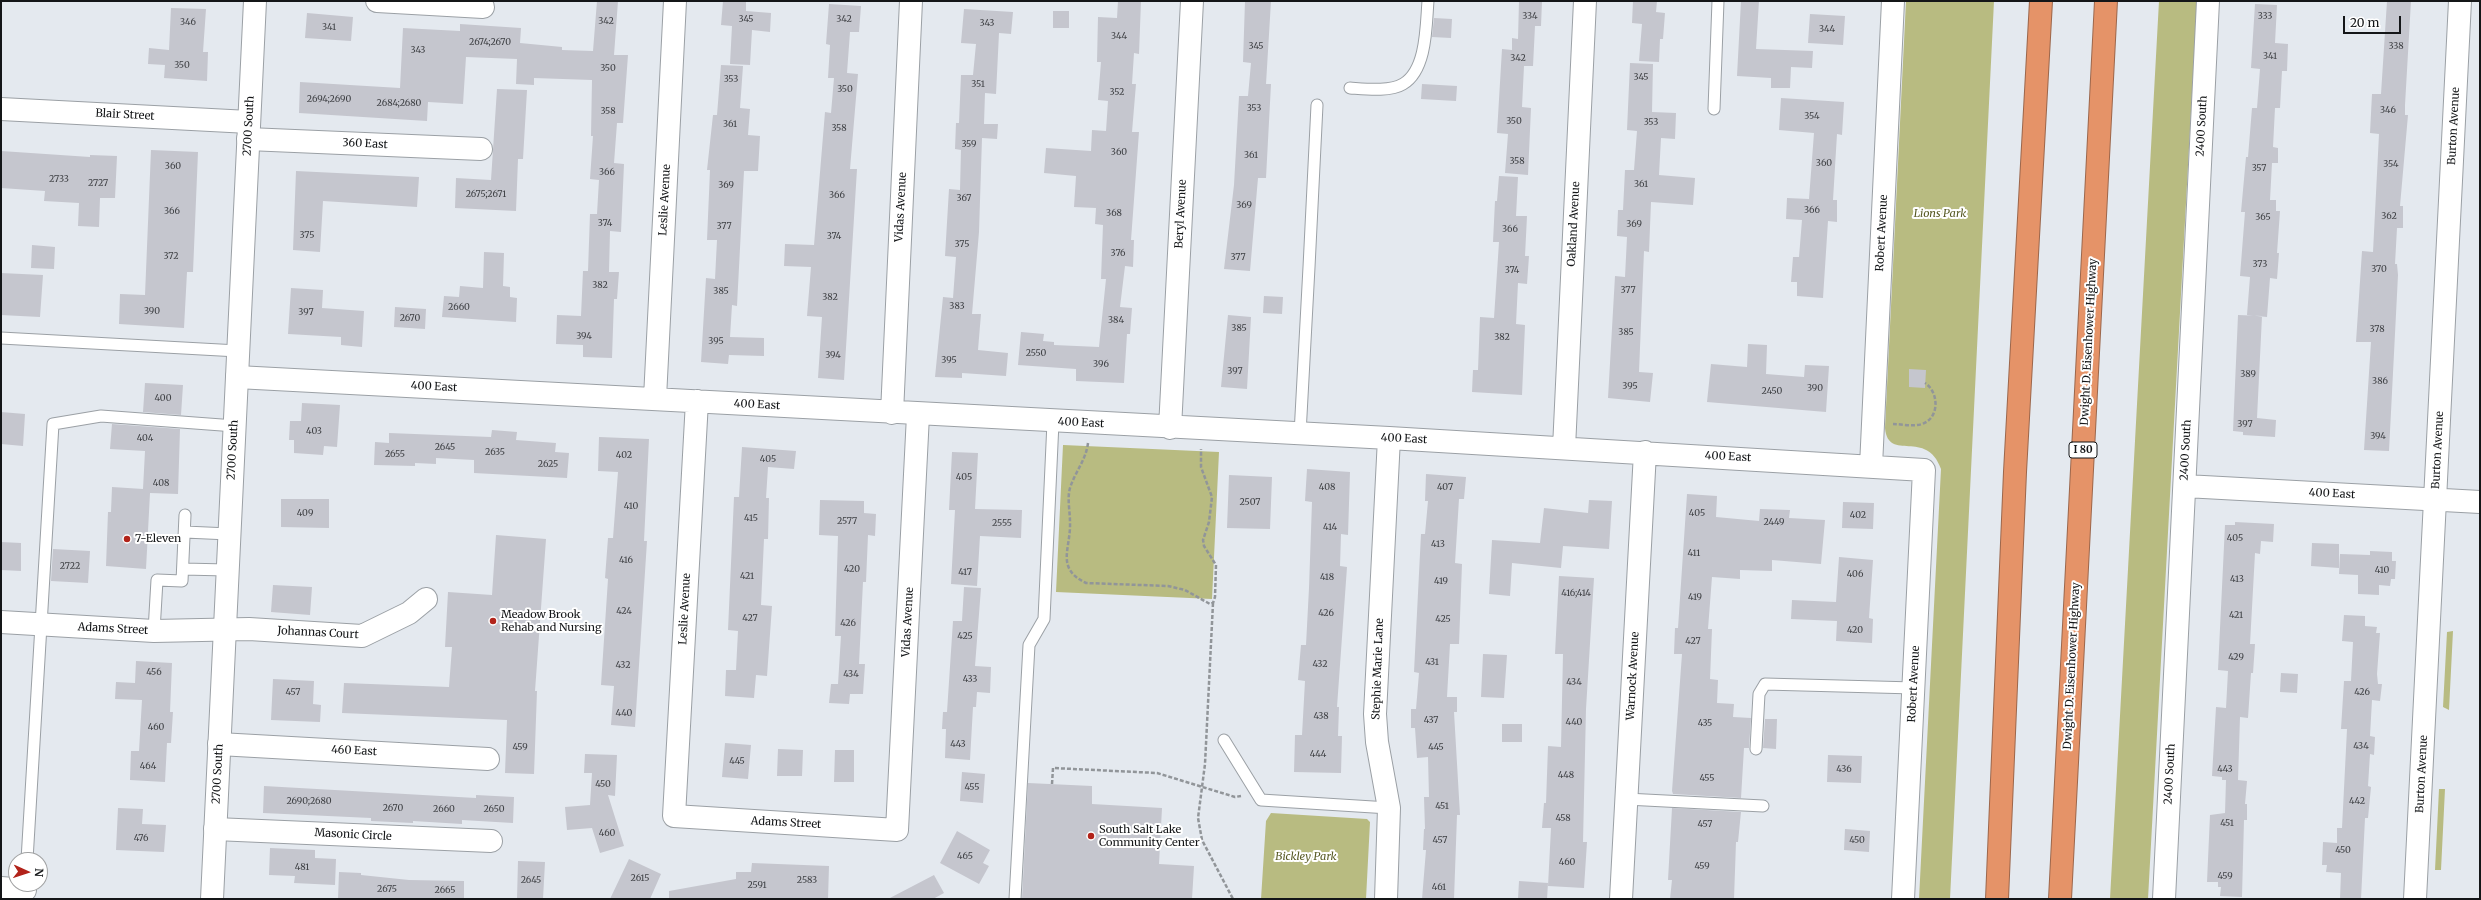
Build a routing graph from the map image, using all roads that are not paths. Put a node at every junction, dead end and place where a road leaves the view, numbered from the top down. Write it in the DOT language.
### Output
graph roads {
  1 [pos="255,1"];
  2 [pos="377,1"];
  3 [pos="676,1"];
  4 [pos="911,1"];
  5 [pos="1192,1"];
  6 [pos="1428,1"];
  7 [pos="1585,1"];
  8 [pos="1718,1"];
  9 [pos="1893,1"];
  10 [pos="2041,1"];
  11 [pos="2106,1"];
  12 [pos="2208,1"];
  13 [pos="2460,1"];
  14 [pos="483,7"];
  15 [pos="1350,88"];
  16 [pos="1317,105"];
  17 [pos="1,109"];
  18 [pos="1714,109"];
  19 [pos="249,130"];
  20 [pos="481,149"];
  21 [pos="1,338"];
  22 [pos="238,352"];
  23 [pos="237,377"];
  24 [pos="655,398"];
  25 [pos="697,401"];
  26 [pos="892,413"];
  27 [pos="918,414"];
  28 [pos="1053,422"];
  29 [pos="235,426"];
  30 [pos="1170,428"];
  31 [pos="1300,434"];
  32 [pos="1389,438"];
  33 [pos="1564,448"];
  34 [pos="1644,452"];
  35 [pos="1871,466"];
  36 [pos="1924,470"];
  37 [pos="2185,486"];
  38 [pos="2436,500"];
  39 [pos="2480,502"];
  40 [pos="185,515"];
  41 [pos="185,532"];
  42 [pos="229,534"];
  43 [pos="183,569"];
  44 [pos="227,570"];
  45 [pos="426,599"];
  46 [pos="1,622"];
  47 [pos="41,625"];
  48 [pos="154,631"];
  49 [pos="224,631"];
  50 [pos="1914,688"];
  51 [pos="1224,740"];
  52 [pos="219,744"];
  53 [pos="1756,749"];
  54 [pos="488,759"];
  55 [pos="1626,799"];
  56 [pos="1763,806"];
  57 [pos="1389,808"];
  58 [pos="674,816"];
  59 [pos="215,829"];
  60 [pos="897,830"];
  61 [pos="491,841"];
  62 [pos="27,852"];
  63 [pos="212,899"];
  64 [pos="1015,899"];
  65 [pos="1386,899"];
  66 [pos="1621,899"];
  67 [pos="1903,899"];
  68 [pos="1997,899"];
  69 [pos="2060,899"];
  70 [pos="2164,899"];
  71 [pos="2416,899"];
  1 -- 19 [label="street, 2700 South"];
  2 -- 14 [label="street"];
  3 -- 24 [label="street, Leslie Avenue"];
  4 -- 26 [label="street, Vidas Avenue"];
  5 -- 30 [label="street, Beryl Avenue"];
  6 -- 15 [label="lane"];
  7 -- 33 [label="street, Oakland Avenue"];
  8 -- 18 [label="lane"];
  9 -- 35 [label="street, Robert Avenue"];
  10 -- 68 [label="highway"];
  11 -- 69 [label="highway, Dwight D. Eisenhower Highway / I 80"];
  12 -- 37 [label="street, 2400 South"];
  13 -- 38 [label="street, Burton Avenue"];
  16 -- 31 [label="lane"];
  17 -- 19 [label="street, Blair Street"];
  19 -- 20 [label="street, 360 East"];
  19 -- 22 [label="street, 2700 South"];
  21 -- 22 [label="lane"];
  22 -- 23 [label="street, 2700 South"];
  23 -- 24 [label="street, 400 East"];
  23 -- 29 [label="street, 2700 South"];
  24 -- 25 [label="street, 400 East"];
  25 -- 26 [label="street, 400 East"];
  25 -- 58 [label="street, Leslie Avenue"];
  26 -- 27 [label="street, 400 East"];
  27 -- 28 [label="street, 400 East"];
  27 -- 60 [label="street, Vidas Avenue"];
  28 -- 30 [label="street, 400 East"];
  28 -- 64 [label="lane"];
  29 -- 42 [label="street, 2700 South"];
  29 -- 47 [label="lane"];
  30 -- 31 [label="street, 400 East"];
  31 -- 32 [label="street, 400 East"];
  32 -- 33 [label="street, 400 East"];
  32 -- 57 [label="street, Stephie Marie Lane"];
  33 -- 34 [label="street, 400 East"];
  34 -- 35 [label="street, 400 East"];
  34 -- 55 [label="street, Warnock Avenue"];
  35 -- 36 [label="street, 400 East"];
  36 -- 50 [label="street, Robert Avenue"];
  37 -- 38 [label="street, 400 East"];
  37 -- 70 [label="street, 2400 South"];
  38 -- 39 [label="street, 400 East"];
  38 -- 71 [label="street, Burton Avenue"];
  40 -- 41 [label="lane"];
  41 -- 42 [label="lane"];
  41 -- 43 [label="lane"];
  42 -- 44 [label="street, 2700 South"];
  43 -- 44 [label="lane"];
  43 -- 48 [label="lane"];
  44 -- 49 [label="street, 2700 South"];
  45 -- 49 [label="street, Johannas Court"];
  46 -- 47 [label="street, Adams Street"];
  47 -- 48 [label="street, Adams Street"];
  47 -- 62 [label="lane"];
  48 -- 49 [label="street, Adams Street"];
  49 -- 52 [label="street, 2700 South"];
  50 -- 53 [label="lane"];
  50 -- 67 [label="street, Robert Avenue"];
  51 -- 57 [label="lane"];
  52 -- 54 [label="street, 460 East"];
  52 -- 59 [label="street, 2700 South"];
  55 -- 56 [label="lane"];
  55 -- 66 [label="street, Warnock Avenue"];
  57 -- 65 [label="street, Stephie Marie Lane"];
  58 -- 60 [label="street, Adams Street"];
  59 -- 61 [label="street, Masonic Circle"];
  59 -- 63 [label="street, 2700 South"];
}
